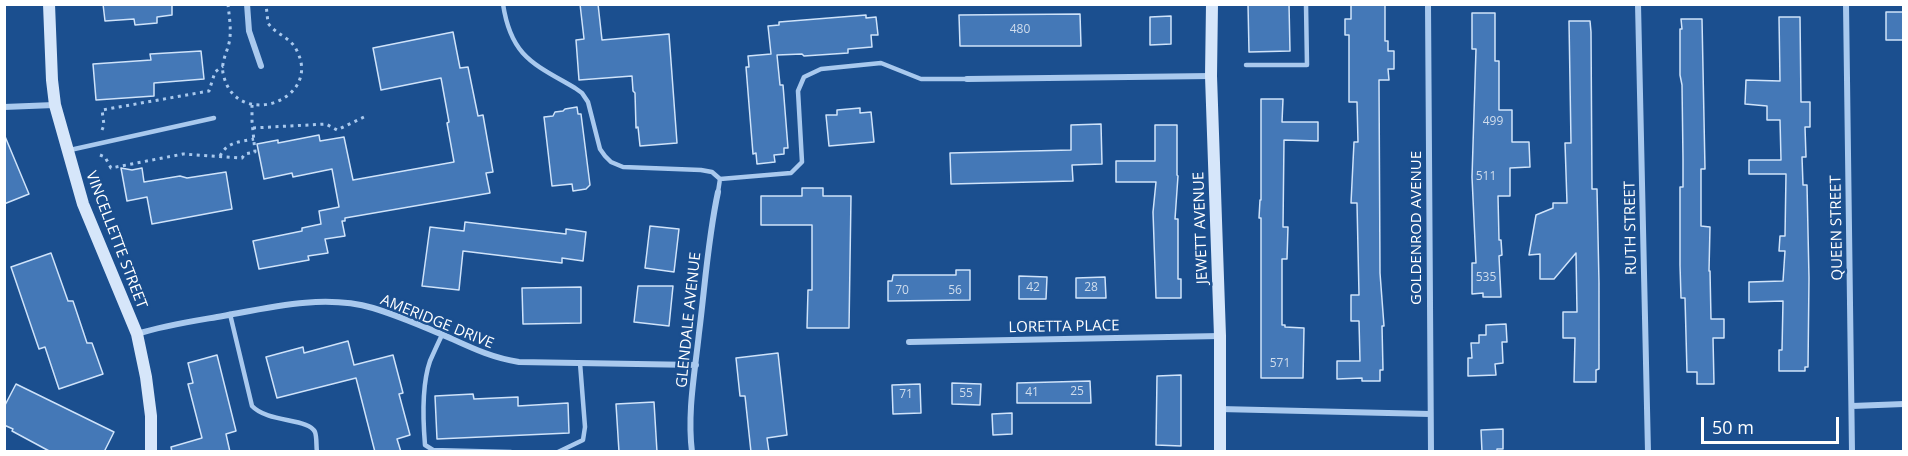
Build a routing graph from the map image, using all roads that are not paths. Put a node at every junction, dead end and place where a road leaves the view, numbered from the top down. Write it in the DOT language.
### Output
graph roads {
  1 [pos="49,4"];
  2 [pos="247,4"];
  3 [pos="503,4"];
  4 [pos="1212,4"];
  5 [pos="1306,4"];
  6 [pos="1428,4"];
  7 [pos="1638,4"];
  8 [pos="1846,4"];
  9 [pos="1246,65"];
  10 [pos="261,66"];
  11 [pos="1211,76"];
  12 [pos="968,79"];
  13 [pos="55,105"];
  14 [pos="4,107"];
  15 [pos="214,118"];
  16 [pos="68,151"];
  17 [pos="720,179"];
  18 [pos="718,192"];
  19 [pos="230,314"];
  20 [pos="137,334"];
  21 [pos="442,335"];
  22 [pos="1220,336"];
  23 [pos="909,342"];
  24 [pos="580,363"];
  25 [pos="696,365"];
  26 [pos="1904,404"];
  27 [pos="1852,406"];
  28 [pos="1220,409"];
  29 [pos="1430,414"];
  30 [pos="152,452"];
  31 [pos="316,452"];
  32 [pos="511,452"];
  33 [pos="558,452"];
  34 [pos="692,452"];
  35 [pos="1220,452"];
  36 [pos="1431,452"];
  37 [pos="1648,452"];
  38 [pos="1852,452"];
  1 -- 13 [label="street, VINCELLETTE STREET"];
  2 -- 10 [label="street"];
  3 -- 17 [label="lane"];
  4 -- 11 [label="street, JEWETT AVENUE"];
  5 -- 9 [label="lane"];
  6 -- 29 [label="street, GOLDENROD AVENUE"];
  7 -- 37 [label="street, RUTH STREET"];
  8 -- 27 [label="street, QUEEN STREET"];
  11 -- 12 [label="street"];
  11 -- 22 [label="street, JEWETT AVENUE"];
  12 -- 17 [label="lane"];
  13 -- 14 [label="street"];
  13 -- 16 [label="street, VINCELLETTE STREET"];
  15 -- 16 [label="lane"];
  16 -- 20 [label="street, VINCELLETTE STREET"];
  17 -- 18 [label="lane"];
  18 -- 25 [label="street, GLENDALE AVENUE"];
  19 -- 20 [label="street, AMERIDGE DRIVE"];
  19 -- 21 [label="street, AMERIDGE DRIVE"];
  19 -- 31 [label="lane"];
  20 -- 30 [label="street, VINCELLETTE STREET"];
  21 -- 24 [label="street, AMERIDGE DRIVE"];
  21 -- 32 [label="lane"];
  22 -- 23 [label="street, LORETTA PLACE"];
  22 -- 28 [label="street, JEWETT AVENUE"];
  24 -- 25 [label="street, AMERIDGE DRIVE"];
  24 -- 33 [label="lane"];
  25 -- 34 [label="street, GLENDALE AVENUE"];
  26 -- 27 [label="street"];
  27 -- 38 [label="street, QUEEN STREET"];
  28 -- 29 [label="street"];
  28 -- 35 [label="street, JEWETT AVENUE"];
  29 -- 36 [label="street, GOLDENROD AVENUE"];
}
